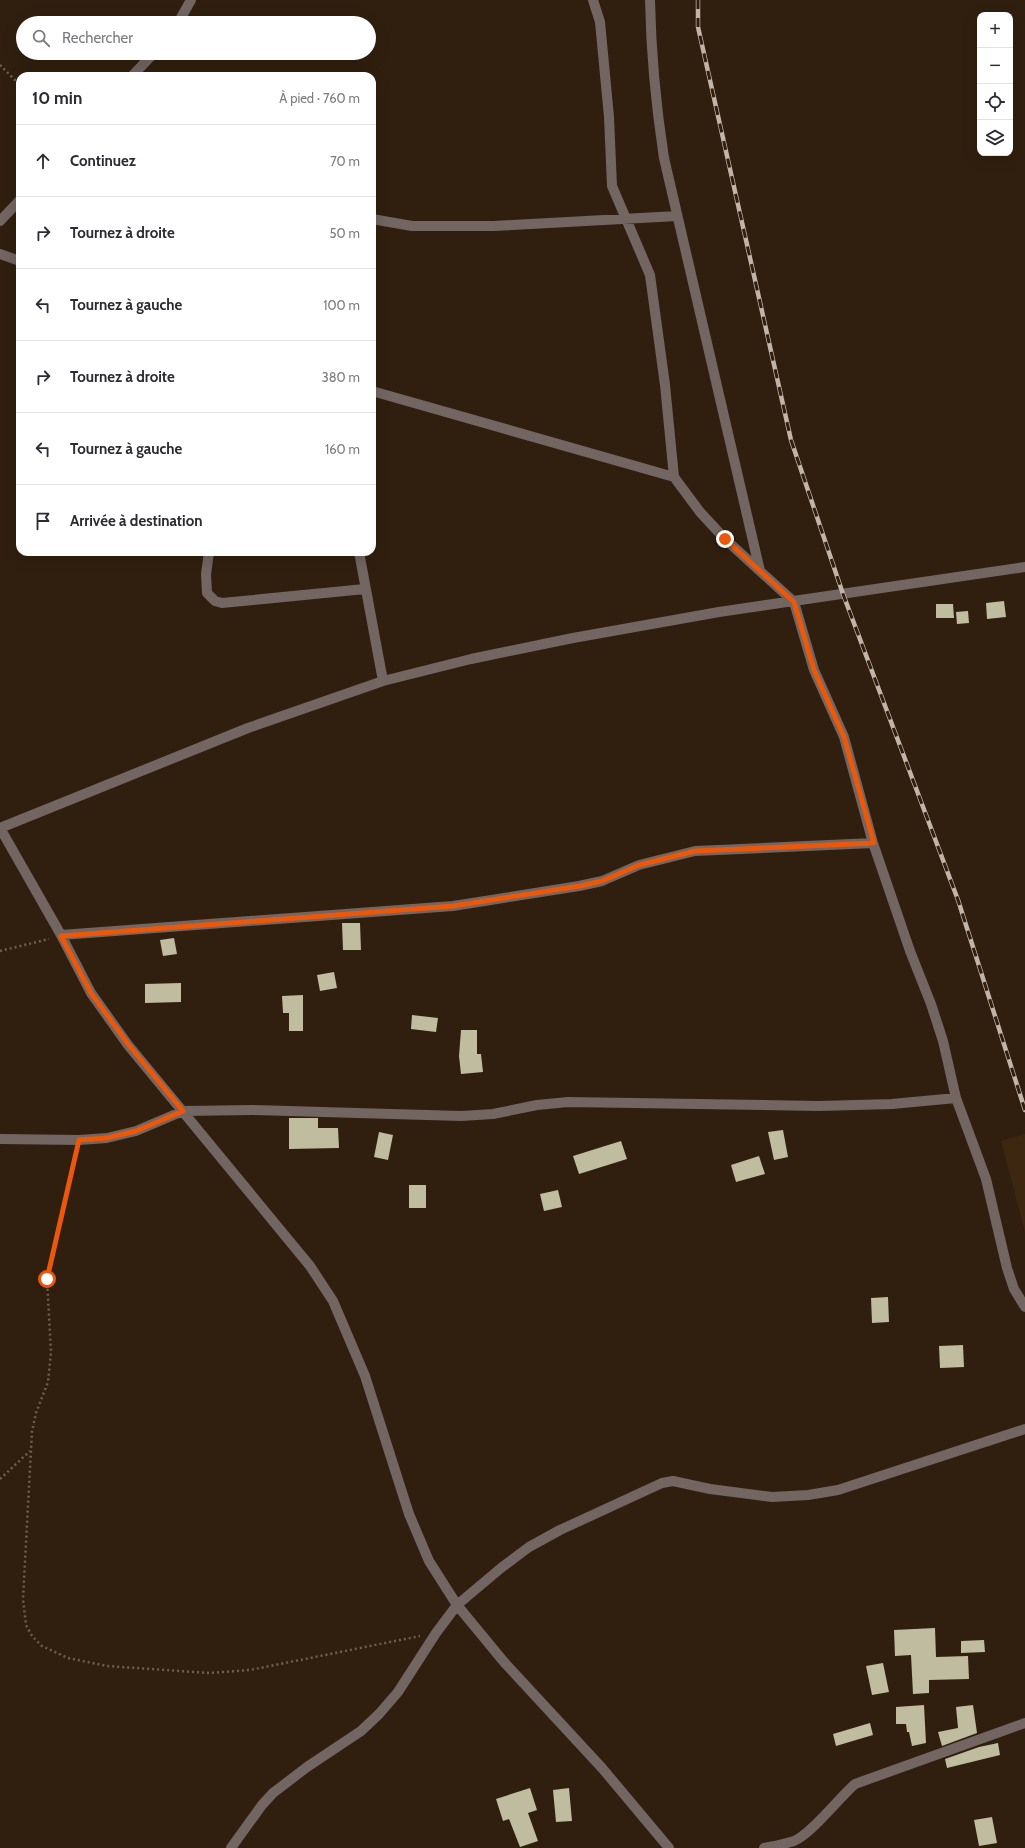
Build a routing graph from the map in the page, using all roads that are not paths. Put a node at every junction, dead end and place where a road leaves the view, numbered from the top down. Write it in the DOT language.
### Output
graph roads {
  1 [pos="191,0"];
  2 [pos="593,0"];
  3 [pos="650,0"];
  4 [pos="182,16"];
  5 [pos="147,60"];
  6 [pos="136,72"];
  7 [pos="16,204"];
  8 [pos="677,216"];
  9 [pos="376,220"];
  10 [pos="626,220"];
  11 [pos="0,221"];
  12 [pos="0,254"];
  13 [pos="16,260"];
  14 [pos="376,392"];
  15 [pos="674,477"];
  16 [pos="208,556"];
  17 [pos="360,556"];
  18 [pos="1025,567"];
  19 [pos="760,571"];
  20 [pos="365,589"];
  21 [pos="794,602"];
  22 [pos="383,681"];
  23 [pos="0,828"];
  24 [pos="874,843"];
  25 [pos="61,936"];
  26 [pos="956,1098"];
  27 [pos="183,1111"];
  28 [pos="0,1139"];
  29 [pos="1025,1307"];
  30 [pos="1025,1429"];
  31 [pos="457,1605"];
  32 [pos="1025,1723"];
  33 [pos="231,1848"];
  34 [pos="669,1848"];
  35 [pos="764,1848"];
  1 -- 4 [label="street"];
  2 -- 10 [label="street"];
  3 -- 8 [label="street"];
  5 -- 6 [label="street"];
  7 -- 11 [label="street"];
  8 -- 10 [label="street"];
  8 -- 19 [label="street"];
  9 -- 10 [label="street"];
  10 -- 15 [label="street"];
  12 -- 13 [label="street"];
  14 -- 15 [label="street"];
  15 -- 19 [label="street"];
  16 -- 20 [label="street"];
  17 -- 20 [label="street"];
  18 -- 21 [label="street"];
  19 -- 21 [label="street"];
  20 -- 22 [label="street"];
  21 -- 22 [label="street"];
  21 -- 24 [label="street"];
  22 -- 23 [label="street"];
  23 -- 25 [label="street"];
  24 -- 25 [label="street"];
  24 -- 26 [label="street"];
  25 -- 27 [label="street"];
  26 -- 27 [label="street"];
  26 -- 29 [label="street"];
  27 -- 28 [label="street"];
  27 -- 31 [label="street"];
  30 -- 31 [label="street"];
  31 -- 33 [label="street"];
  31 -- 34 [label="street"];
  32 -- 35 [label="street"];
}
